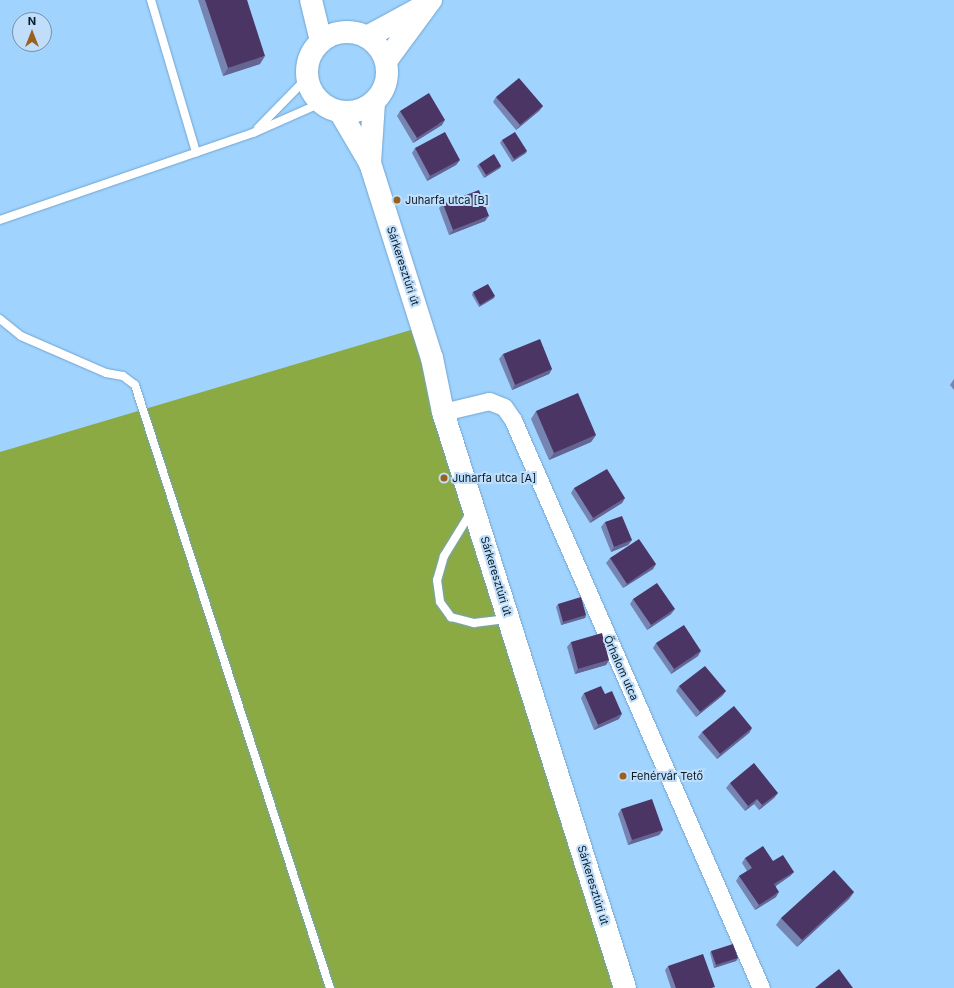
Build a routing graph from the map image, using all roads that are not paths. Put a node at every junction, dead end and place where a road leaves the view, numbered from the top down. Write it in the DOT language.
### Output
graph roads {
  1 [pos="151,0"];
  2 [pos="311,0"];
  3 [pos="322,0"];
  4 [pos="429,2"];
  5 [pos="330,36"];
  6 [pos="367,37"];
  7 [pos="386,61"];
  8 [pos="307,78"];
  9 [pos="374,102"];
  10 [pos="331,107"];
  11 [pos="253,132"];
  12 [pos="196,152"];
  13 [pos="370,163"];
  14 [pos="0,220"];
  15 [pos="0,319"];
  16 [pos="443,412"];
  17 [pos="474,506"];
  18 [pos="510,619"];
  19 [pos="330,988"];
  20 [pos="626,988"];
  21 [pos="761,988"];
  1 -- 12 [label="lane"];
  2 -- 5 [label="main road"];
  3 -- 5 [label="main road"];
  4 -- 6 [label="main road"];
  4 -- 7 [label="main road"];
  5 -- 6 [label="main road"];
  5 -- 8 [label="main road"];
  6 -- 7 [label="main road"];
  7 -- 9 [label="main road"];
  8 -- 10 [label="main road"];
  8 -- 11 [label="lane"];
  9 -- 10 [label="main road"];
  9 -- 13 [label="main road, Sárkeresztúri út"];
  10 -- 11 [label="lane"];
  10 -- 13 [label="main road, Sárkeresztúri út"];
  11 -- 12 [label="lane"];
  12 -- 14 [label="lane"];
  13 -- 16 [label="main road, Sárkeresztúri út"];
  15 -- 19 [label="lane"];
  16 -- 17 [label="main road, Sárkeresztúri út"];
  16 -- 21 [label="street, Őrhalom utca"];
  17 -- 18 [label="main road, Sárkeresztúri út"];
  17 -- 18 [label="lane"];
  18 -- 20 [label="main road, Sárkeresztúri út"];
}
